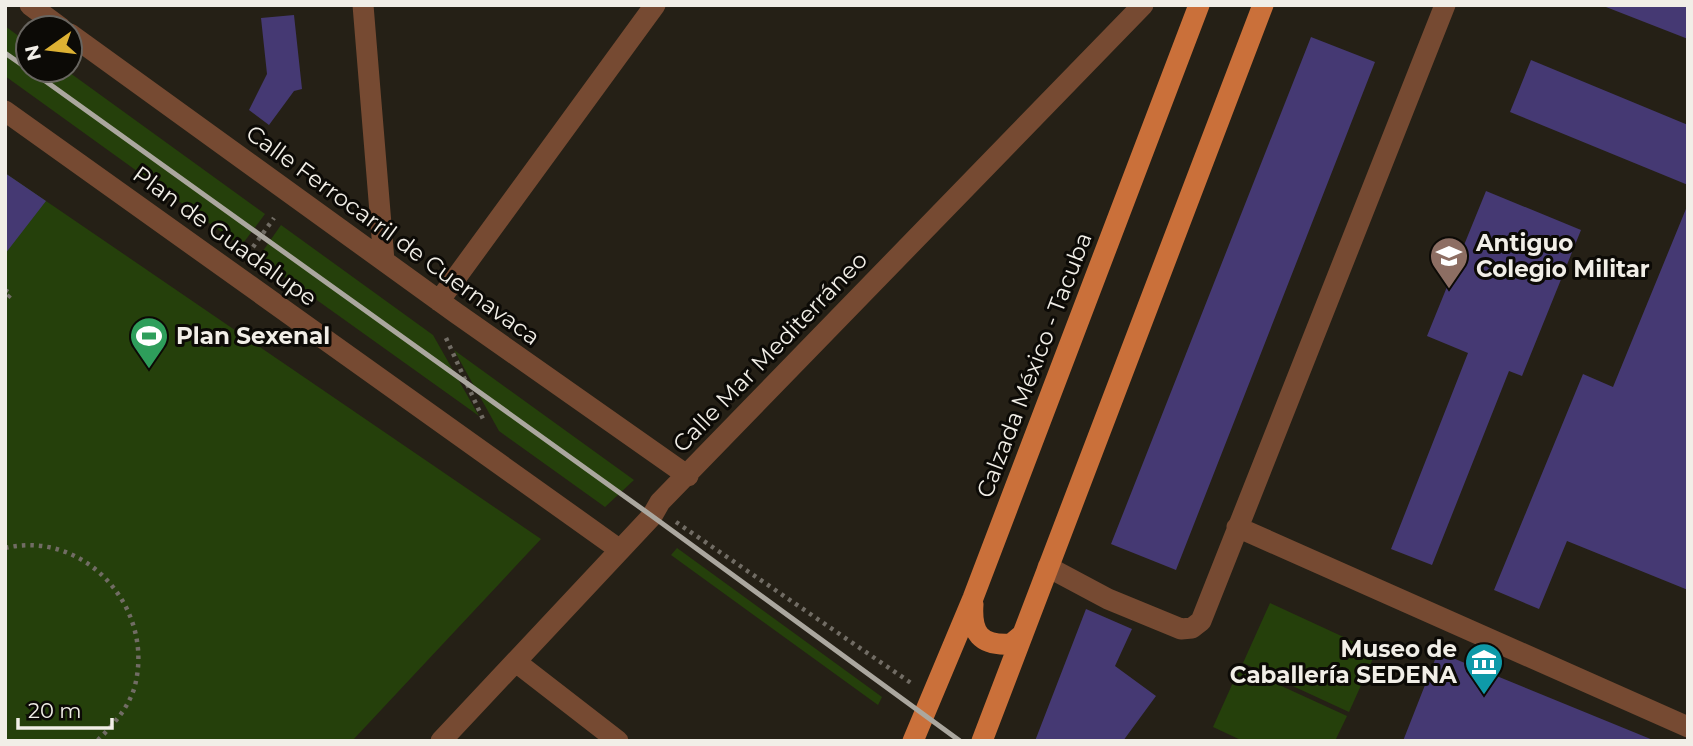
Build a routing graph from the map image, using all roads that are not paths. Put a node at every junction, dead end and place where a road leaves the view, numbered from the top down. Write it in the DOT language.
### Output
graph roads {
  1 [pos="363,5"];
  2 [pos="655,5"];
  3 [pos="1143,5"];
  4 [pos="1199,5"];
  5 [pos="1263,5"];
  6 [pos="1445,5"];
  7 [pos="84,44"];
  8 [pos="5,111"];
  9 [pos="384,261"];
  10 [pos="439,301"];
  11 [pos="688,476"];
  12 [pos="1237,527"];
  13 [pos="620,550"];
  14 [pos="1048,567"];
  15 [pos="973,598"];
  16 [pos="1023,634"];
  17 [pos="516,663"];
  18 [pos="1688,727"];
  19 [pos="441,741"];
  20 [pos="618,741"];
  21 [pos="912,741"];
  22 [pos="982,741"];
  1 -- 9 [label="street"];
  2 -- 10 [label="street"];
  3 -- 11 [label="street, Calle Mar Mediterráneo"];
  4 -- 15 [label="main road, Calzada México - Tacuba"];
  5 -- 14 [label="main road"];
  6 -- 12 [label="street"];
  7 -- 9 [label="street, Calle Ferrocarril de Cuernavaca"];
  8 -- 13 [label="street, Plan de Guadalupe"];
  9 -- 10 [label="street, Calle Ferrocarril de Cuernavaca"];
  10 -- 11 [label="street, Calle Ferrocarril de Cuernavaca"];
  11 -- 13 [label="street, Calle Mar Mediterráneo"];
  12 -- 14 [label="street"];
  12 -- 18 [label="street"];
  13 -- 17 [label="street, Calle Mar Mediterráneo"];
  14 -- 16 [label="main road"];
  15 -- 16 [label="main road"];
  15 -- 21 [label="main road, Calzada México - Tacuba"];
  16 -- 22 [label="main road"];
  17 -- 19 [label="street, Calle Mar Mediterráneo"];
  17 -- 20 [label="street"];
}
